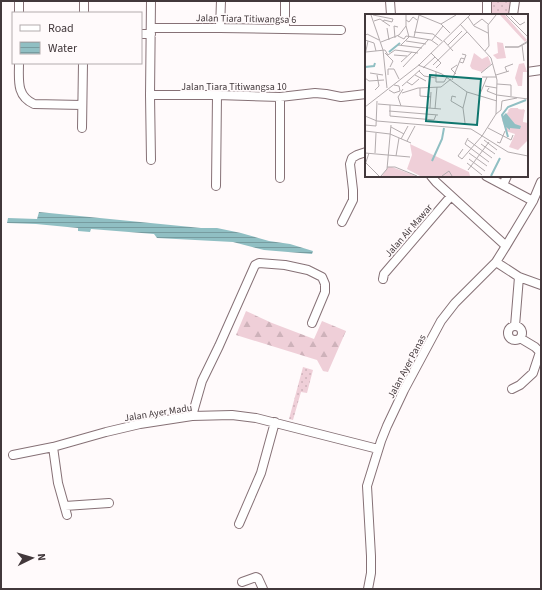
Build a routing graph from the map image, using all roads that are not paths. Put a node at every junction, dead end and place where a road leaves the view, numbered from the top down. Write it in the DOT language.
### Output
graph roads {
  1 [pos="19,1"];
  2 [pos="84,1"];
  3 [pos="151,1"];
  4 [pos="221,1"];
  5 [pos="285,1"];
  6 [pos="390,1"];
  7 [pos="487,1"];
  8 [pos="515,1"];
  9 [pos="19,12"];
  10 [pos="84,12"];
  11 [pos="391,14"];
  12 [pos="487,14"];
  13 [pos="513,14"];
  14 [pos="220,28"];
  15 [pos="285,29"];
  16 [pos="341,30"];
  17 [pos="151,31"];
  18 [pos="142,34"];
  19 [pos="19,64"];
  20 [pos="83,64"];
  21 [pos="541,70"];
  22 [pos="528,72"];
  23 [pos="365,94"];
  24 [pos="217,95"];
  25 [pos="150,96"];
  26 [pos="280,97"];
  27 [pos="82,105"];
  28 [pos="82,128"];
  29 [pos="365,152"];
  30 [pos="151,160"];
  31 [pos="432,177"];
  32 [pos="488,177"];
  33 [pos="507,177"];
  34 [pos="280,178"];
  35 [pos="541,182"];
  36 [pos="503,185"];
  37 [pos="216,186"];
  38 [pos="451,196"];
  39 [pos="533,201"];
  40 [pos="342,222"];
  41 [pos="506,246"];
  42 [pos="496,262"];
  43 [pos="519,277"];
  44 [pos="383,278"];
  45 [pos="541,285"];
  46 [pos="312,322"];
  47 [pos="515,326"];
  48 [pos="520,338"];
  49 [pos="541,352"];
  50 [pos="512,389"];
  51 [pos="192,416"];
  52 [pos="275,422"];
  53 [pos="53,447"];
  54 [pos="378,449"];
  55 [pos="13,455"];
  56 [pos="109,502"];
  57 [pos="64,506"];
  58 [pos="67,515"];
  59 [pos="239,524"];
  60 [pos="242,582"];
  61 [pos="263,589"];
  62 [pos="368,589"];
  1 -- 9 [label="street"];
  2 -- 10 [label="street"];
  3 -- 17 [label="street"];
  4 -- 14 [label="street"];
  5 -- 15 [label="street"];
  6 -- 11 [label="street"];
  7 -- 12 [label="street"];
  8 -- 13 [label="street"];
  14 -- 15 [label="street, Jalan Tiara Titiwangsa 6"];
  14 -- 17 [label="street, Jalan Tiara Titiwangsa 6"];
  15 -- 16 [label="street, Jalan Tiara Titiwangsa 6"];
  17 -- 18 [label="street, Jalan Tiara Titiwangsa 6"];
  17 -- 25 [label="street"];
  19 -- 27 [label="street"];
  20 -- 27 [label="street"];
  21 -- 22 [label="street"];
  23 -- 26 [label="street, Jalan Tiara Titiwangsa 10"];
  24 -- 25 [label="street, Jalan Tiara Titiwangsa 10"];
  24 -- 26 [label="street, Jalan Tiara Titiwangsa 10"];
  24 -- 37 [label="street"];
  25 -- 30 [label="street"];
  26 -- 34 [label="street"];
  27 -- 28 [label="street"];
  29 -- 40 [label="street"];
  31 -- 38 [label="street"];
  32 -- 36 [label="street"];
  33 -- 36 [label="street"];
  35 -- 39 [label="street, Jalan Ayer Panas"];
  36 -- 39 [label="street"];
  38 -- 41 [label="street"];
  38 -- 44 [label="street, Jalan Air Mawar"];
  39 -- 41 [label="street, Jalan Ayer Panas"];
  41 -- 42 [label="street, Jalan Ayer Panas"];
  42 -- 43 [label="street"];
  42 -- 54 [label="street, Jalan Ayer Panas"];
  43 -- 45 [label="street"];
  43 -- 47 [label="street"];
  46 -- 51 [label="street"];
  47 -- 48 [label="street"];
  47 -- 48 [label="street"];
  48 -- 49 [label="street"];
  49 -- 50 [label="street"];
  51 -- 52 [label="street, Jalan Ayer Madu"];
  51 -- 53 [label="street, Jalan Ayer Madu"];
  52 -- 54 [label="street, Jalan Ayer Madu"];
  52 -- 59 [label="street"];
  53 -- 55 [label="street, Jalan Ayer Madu"];
  53 -- 57 [label="street"];
  54 -- 62 [label="street, Jalan Ayer Panas"];
  56 -- 57 [label="street"];
  57 -- 58 [label="street"];
  60 -- 61 [label="street"];
}
